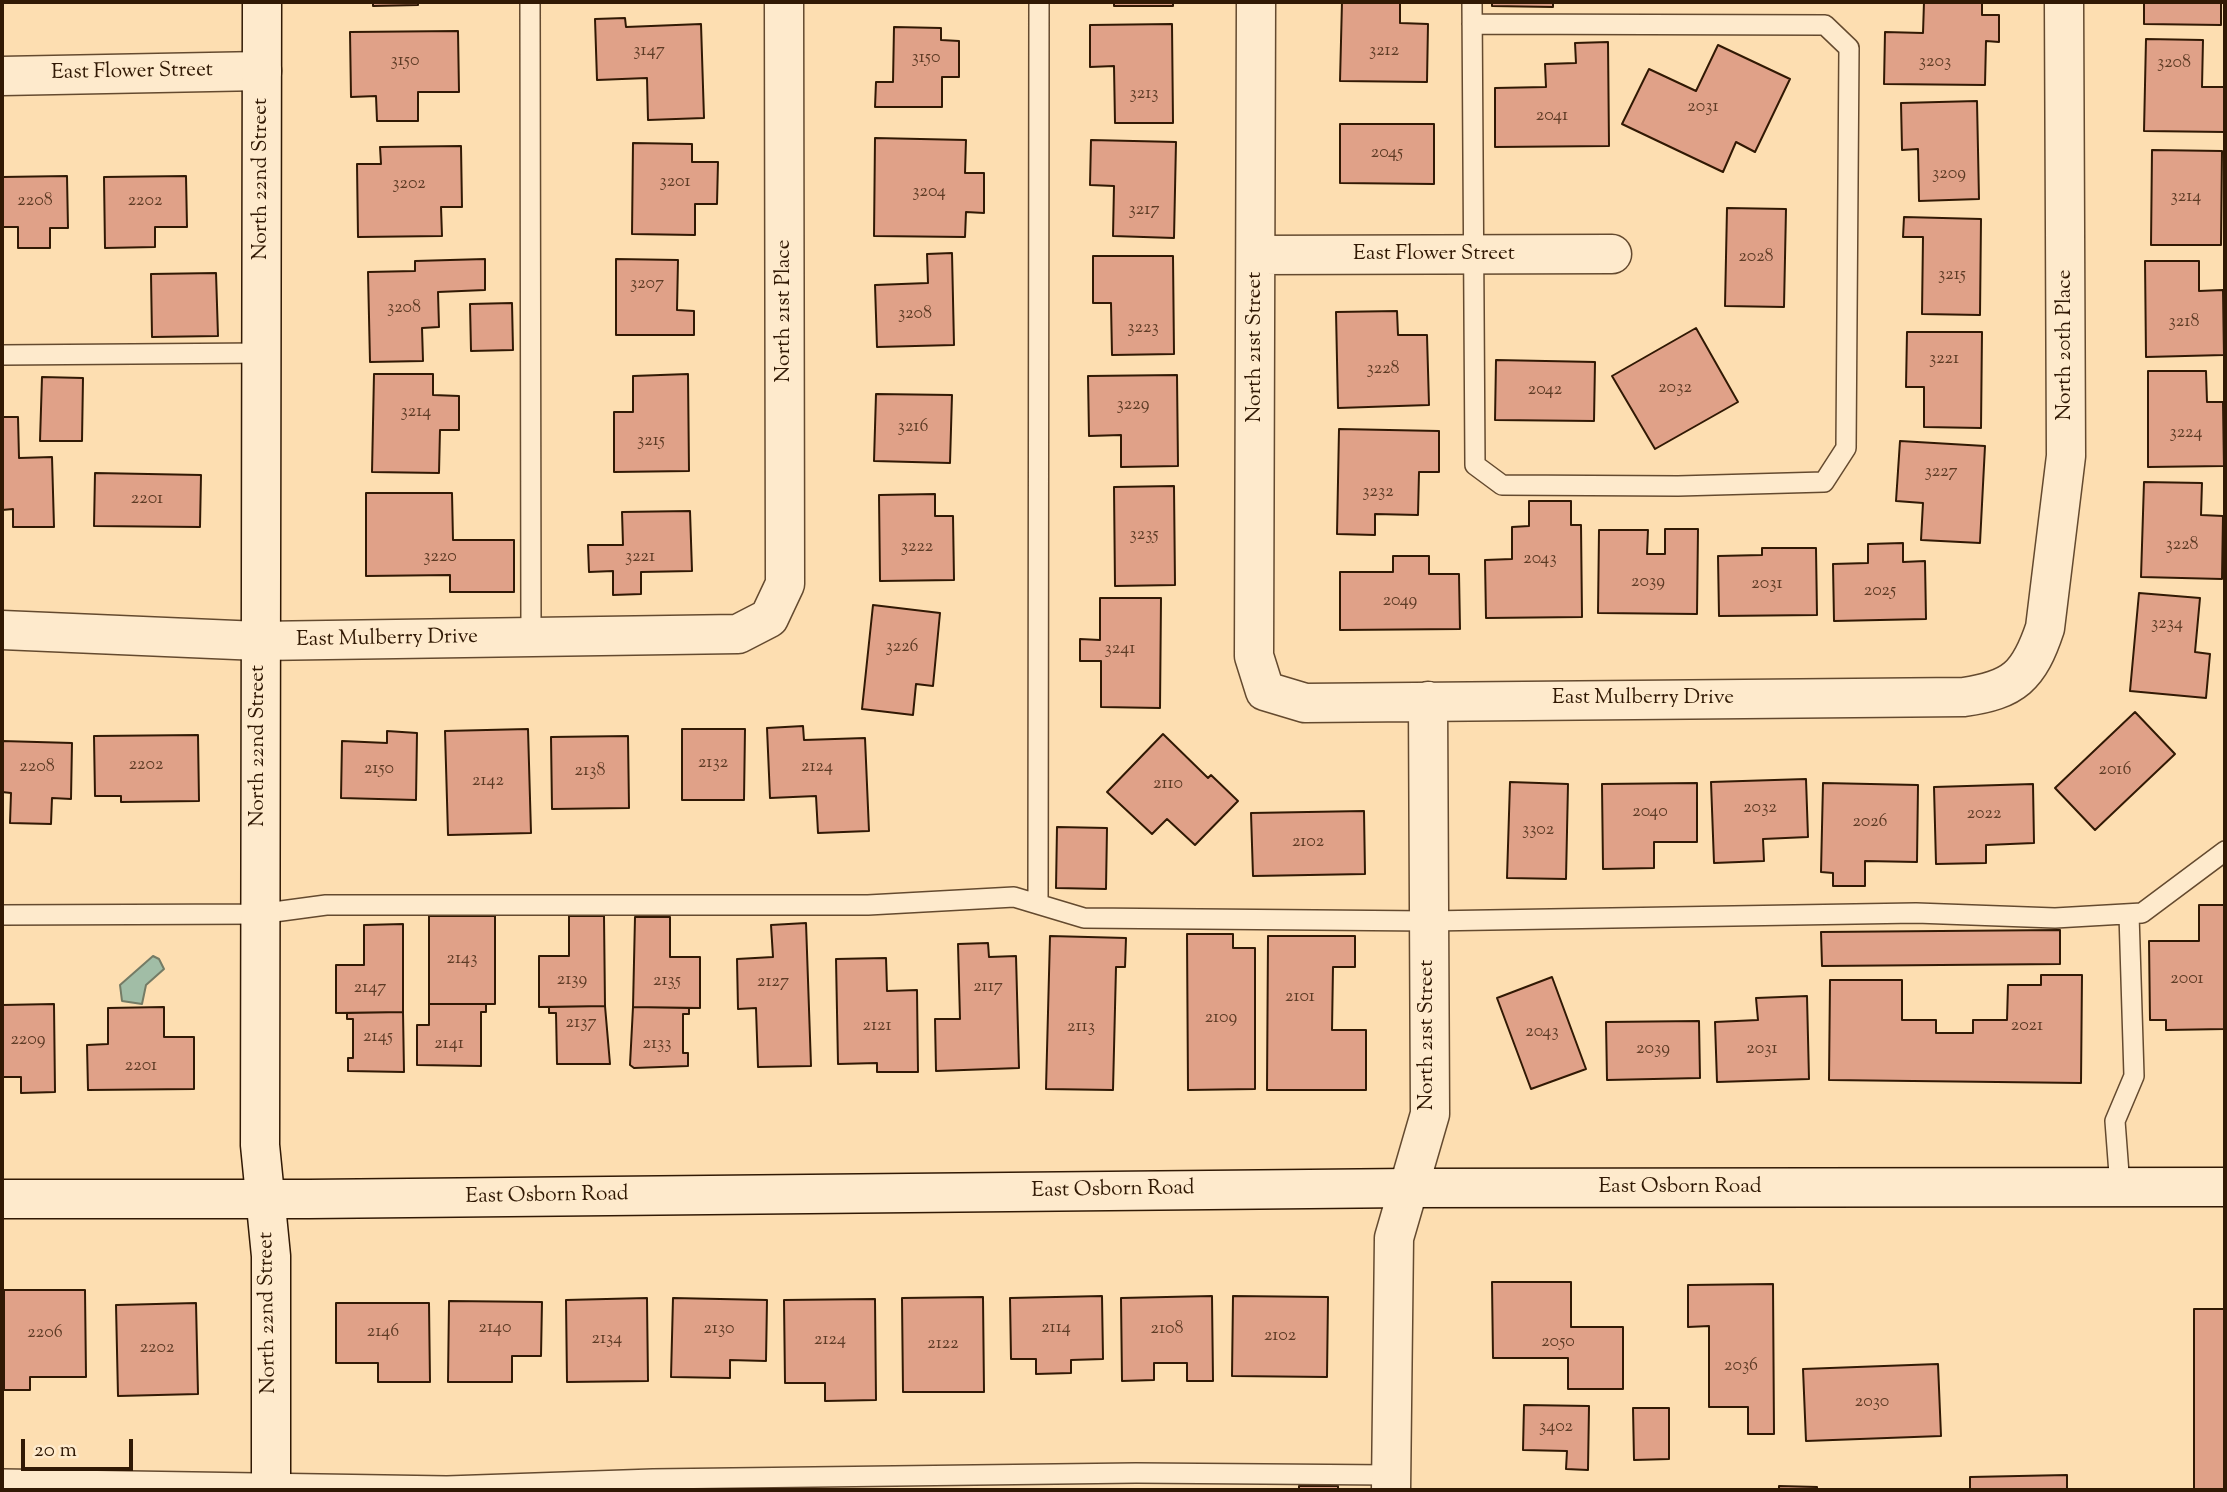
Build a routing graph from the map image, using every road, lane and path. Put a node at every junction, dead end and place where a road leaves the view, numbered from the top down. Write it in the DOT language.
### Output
graph roads {
  1 [pos="262,2"];
  2 [pos="530,2"];
  3 [pos="784,2"];
  4 [pos="1038,2"];
  5 [pos="1256,2"];
  6 [pos="1472,2"];
  7 [pos="2064,2"];
  8 [pos="1472,24"];
  9 [pos="262,71"];
  10 [pos="2,76"];
  11 [pos="1475,254"];
  12 [pos="1612,254"];
  13 [pos="1256,255"];
  14 [pos="263,353"];
  15 [pos="2,355"];
  16 [pos="769,618"];
  17 [pos="2,630"];
  18 [pos="531,638"];
  19 [pos="259,641"];
  20 [pos="2019,680"];
  21 [pos="1265,691"];
  22 [pos="1428,701"];
  23 [pos="2225,851"];
  24 [pos="1038,902"];
  25 [pos="259,914"];
  26 [pos="2129,914"];
  27 [pos="2,915"];
  28 [pos="1429,921"];
  29 [pos="2120,1187"];
  30 [pos="2225,1187"];
  31 [pos="1409,1188"];
  32 [pos="2,1199"];
  33 [pos="266,1199"];
  34 [pos="2,1479"];
  35 [pos="1391,1482"];
  36 [pos="271,1487"];
  1 -- 9 [label="street, North 22nd Street"];
  2 -- 18 [label="lane"];
  3 -- 16 [label="street, North 21st Place"];
  4 -- 24 [label="lane"];
  5 -- 13 [label="street, North 21st Street"];
  6 -- 8 [label="lane"];
  7 -- 20 [label="street, North 20th Place"];
  8 -- 11 [label="lane"];
  8 -- 11 [label="lane"];
  9 -- 10 [label="street, East Flower Street"];
  9 -- 14 [label="street, North 22nd Street"];
  11 -- 12 [label="street, East Flower Street"];
  11 -- 13 [label="street, East Flower Street"];
  13 -- 21 [label="street, North 21st Street"];
  14 -- 15 [label="lane"];
  14 -- 19 [label="street, North 22nd Street"];
  16 -- 18 [label="street, East Mulberry Drive"];
  17 -- 19 [label="street, East Mulberry Drive"];
  18 -- 19 [label="street, East Mulberry Drive"];
  19 -- 25 [label="street, North 22nd Street"];
  20 -- 22 [label="street, East Mulberry Drive"];
  21 -- 22 [label="street, East Mulberry Drive"];
  22 -- 28 [label="street, North 21st Street"];
  23 -- 26 [label="lane"];
  24 -- 25 [label="lane"];
  24 -- 28 [label="lane"];
  25 -- 27 [label="lane"];
  25 -- 33 [label="street, North 22nd Street"];
  26 -- 28 [label="lane"];
  26 -- 29 [label="lane"];
  28 -- 31 [label="street, North 21st Street"];
  29 -- 30 [label="street, East Osborn Road"];
  29 -- 31 [label="street, East Osborn Road"];
  31 -- 33 [label="street, East Osborn Road"];
  31 -- 35 [label="street, North 21st Street"];
  32 -- 33 [label="street, East Osborn Road"];
  33 -- 36 [label="street, North 22nd Street"];
  34 -- 36 [label="lane"];
  35 -- 36 [label="lane"];
}
